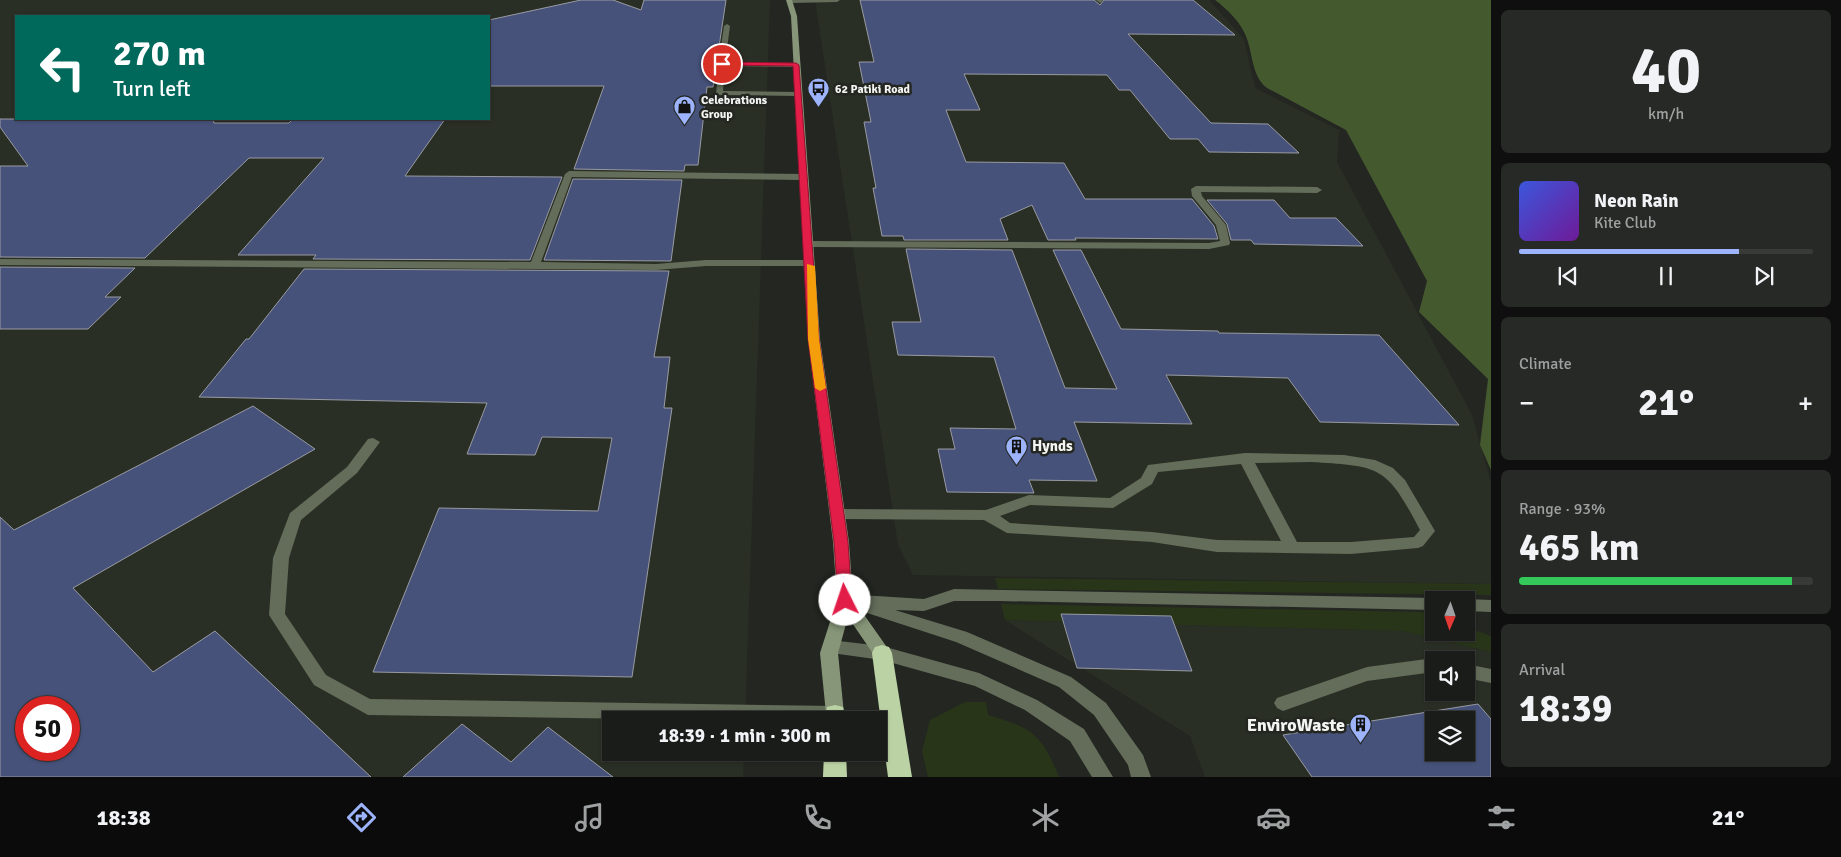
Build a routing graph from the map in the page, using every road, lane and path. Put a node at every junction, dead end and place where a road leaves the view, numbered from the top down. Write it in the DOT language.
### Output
graph roads {
  1 [pos="837,0"];
  2 [pos="790,1"];
  3 [pos="728,26"];
  4 [pos="796,62"];
  5 [pos="798,94"];
  6 [pos="804,177"];
  7 [pos="1317,190"];
  8 [pos="809,244"];
  9 [pos="0,262"];
  10 [pos="810,263"];
  11 [pos="535,265"];
  12 [pos="373,442"];
  13 [pos="1245,458"];
  14 [pos="837,514"];
  15 [pos="987,515"];
  16 [pos="1292,547"];
  17 [pos="845,600"];
  18 [pos="1425,604"];
  19 [pos="1475,605"];
  20 [pos="1491,606"];
  21 [pos="830,647"];
  22 [pos="882,653"];
  23 [pos="1425,666"];
  24 [pos="1475,673"];
  25 [pos="1491,676"];
  26 [pos="1282,703"];
  27 [pos="834,711"];
  28 [pos="602,712"];
  29 [pos="835,761"];
  30 [pos="835,777"];
  31 [pos="900,777"];
  32 [pos="1103,777"];
  33 [pos="1141,777"];
  1 -- 2 [label="lane"];
  2 -- 4 [label="main road"];
  3 -- 4 [label="lane"];
  4 -- 5 [label="main road"];
  4 -- 5 [label="lane"];
  5 -- 6 [label="main road"];
  6 -- 8 [label="main road"];
  6 -- 11 [label="lane"];
  7 -- 8 [label="lane"];
  8 -- 10 [label="main road"];
  9 -- 11 [label="lane"];
  10 -- 11 [label="lane"];
  10 -- 14 [label="main road"];
  12 -- 28 [label="lane"];
  13 -- 15 [label="lane"];
  13 -- 16 [label="lane"];
  13 -- 16 [label="lane"];
  14 -- 15 [label="lane"];
  14 -- 17 [label="main road"];
  15 -- 16 [label="lane"];
  17 -- 18 [label="lane"];
  17 -- 21 [label="main road"];
  17 -- 22 [label="main road"];
  17 -- 33 [label="lane"];
  19 -- 20 [label="lane"];
  21 -- 22 [label="lane"];
  21 -- 27 [label="main road"];
  22 -- 31 [label="highway"];
  22 -- 32 [label="lane"];
  23 -- 26 [label="lane"];
  24 -- 25 [label="lane"];
  29 -- 30 [label="highway"];
}
